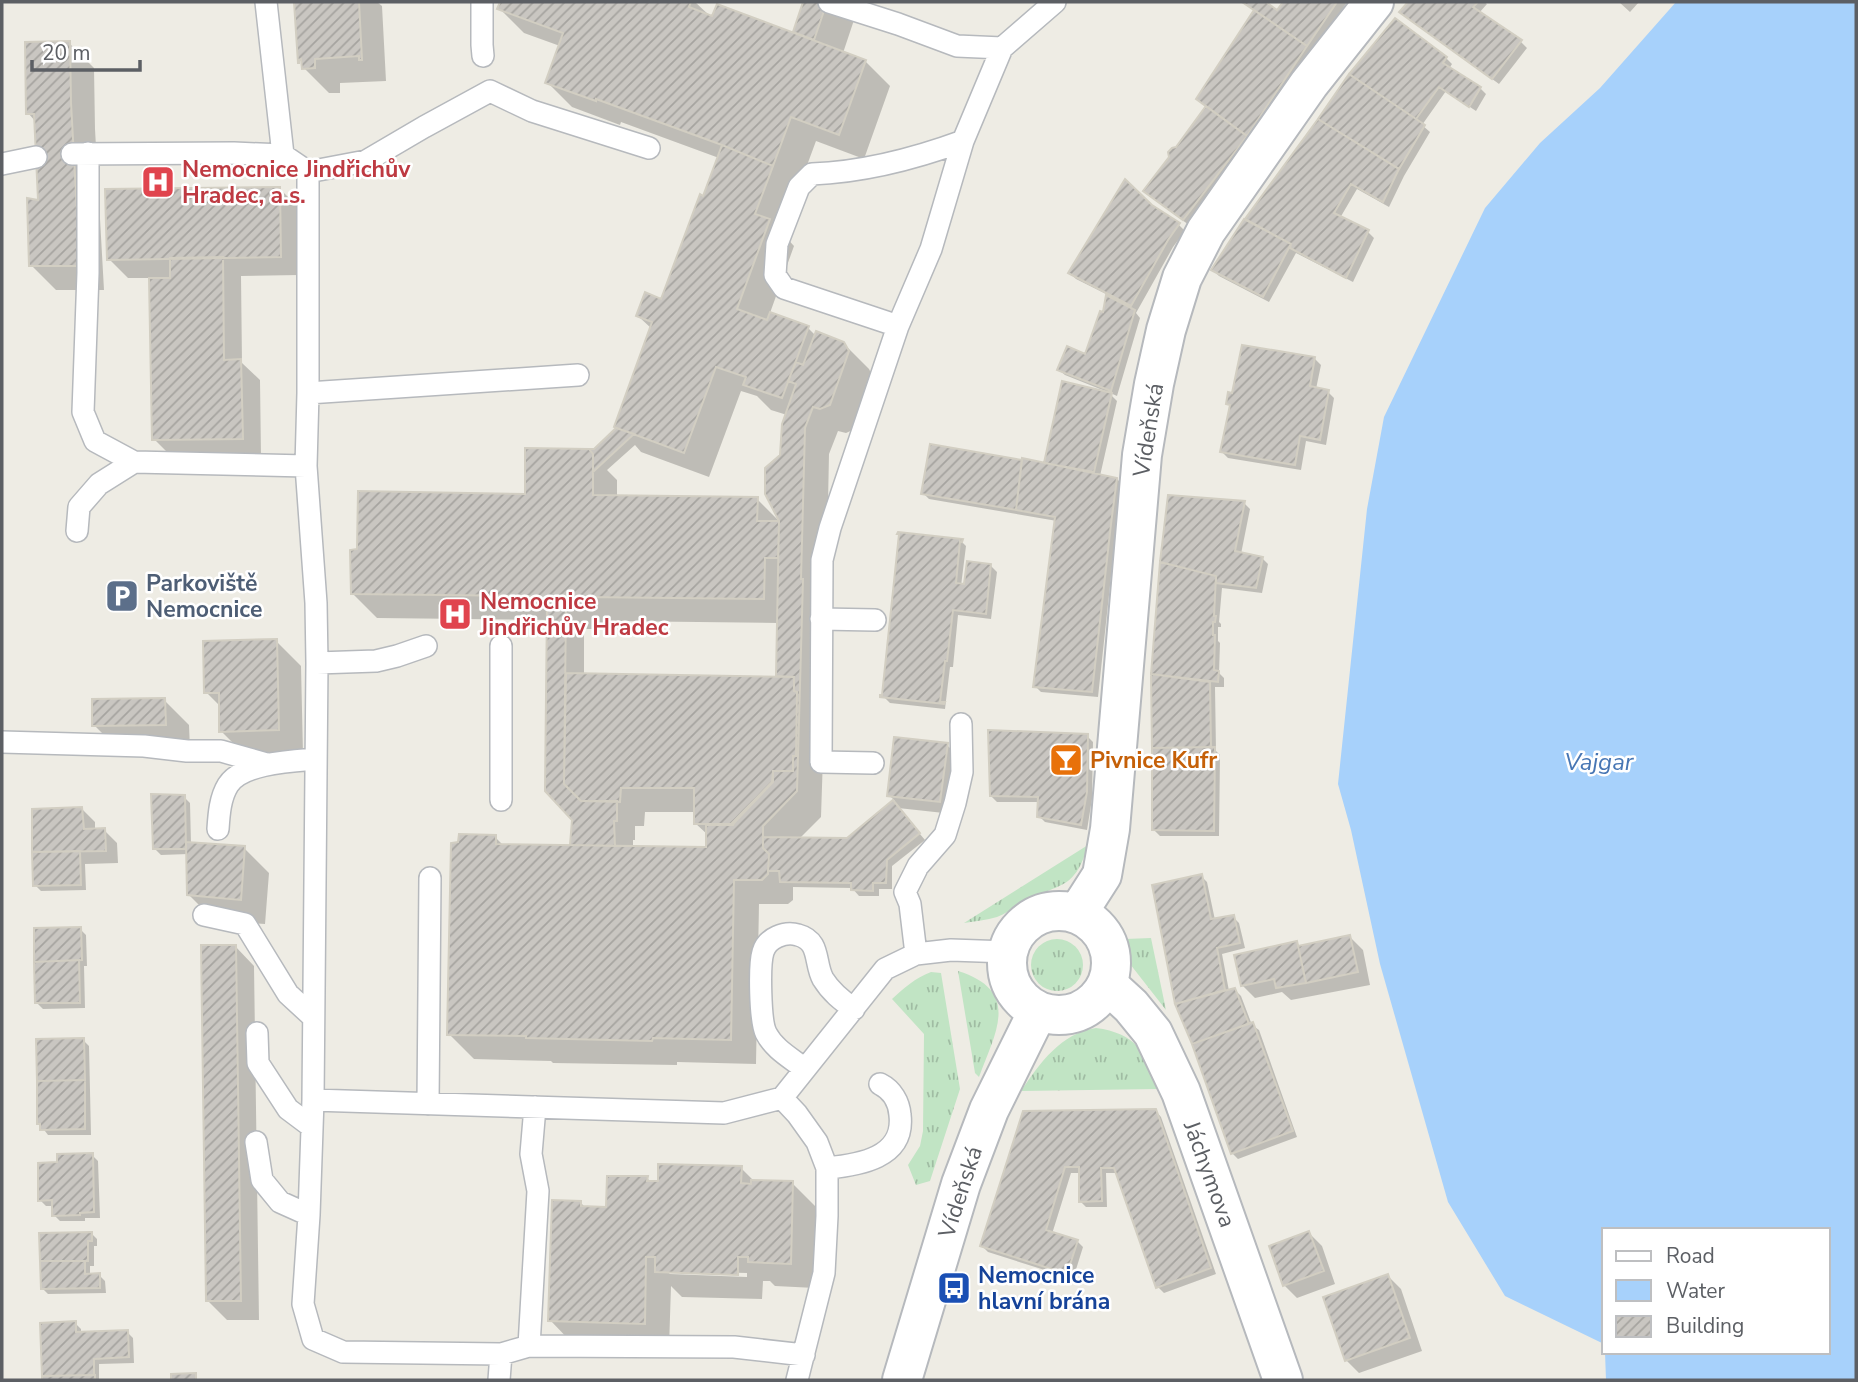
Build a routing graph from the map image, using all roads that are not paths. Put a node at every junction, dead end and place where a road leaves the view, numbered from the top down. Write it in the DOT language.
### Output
graph roads {
  1 [pos="266,2"];
  2 [pos="482,2"];
  3 [pos="829,2"];
  4 [pos="1055,2"];
  5 [pos="1374,2"];
  6 [pos="1002,48"];
  7 [pos="483,57"];
  8 [pos="963,141"];
  9 [pos="649,148"];
  10 [pos="283,155"];
  11 [pos="36,157"];
  12 [pos="2,164"];
  13 [pos="308,172"];
  14 [pos="898,326"];
  15 [pos="578,375"];
  16 [pos="308,393"];
  17 [pos="134,462"];
  18 [pos="306,466"];
  19 [pos="77,531"];
  20 [pos="821,619"];
  21 [pos="876,620"];
  22 [pos="426,646"];
  23 [pos="501,646"];
  24 [pos="317,663"];
  25 [pos="961,724"];
  26 [pos="2,742"];
  27 [pos="316,759"];
  28 [pos="873,763"];
  29 [pos="267,764"];
  30 [pos="501,800"];
  31 [pos="218,829"];
  32 [pos="430,878"];
  33 [pos="1077,914"];
  34 [pos="204,915"];
  35 [pos="1008,952"];
  36 [pos="916,954"];
  37 [pos="1107,984"];
  38 [pos="853,1009"];
  39 [pos="1038,1011"];
  40 [pos="313,1017"];
  41 [pos="257,1032"];
  42 [pos="805,1069"];
  43 [pos="880,1084"];
  44 [pos="782,1098"];
  45 [pos="313,1100"];
  46 [pos="428,1104"];
  47 [pos="535,1107"];
  48 [pos="312,1127"];
  49 [pos="256,1142"];
  50 [pos="827,1168"];
  51 [pos="309,1215"];
  52 [pos="529,1346"];
  53 [pos="501,1354"];
  54 [pos="804,1355"];
  55 [pos="499,1380"];
  56 [pos="797,1380"];
  57 [pos="902,1380"];
  58 [pos="1283,1380"];
  1 -- 10 [label="lane"];
  2 -- 7 [label="lane"];
  3 -- 6 [label="lane"];
  4 -- 6 [label="lane"];
  5 -- 33 [label="street, Vídeňská"];
  6 -- 8 [label="lane"];
  8 -- 14 [label="lane"];
  8 -- 14 [label="lane"];
  9 -- 13 [label="lane"];
  10 -- 13 [label="lane"];
  10 -- 17 [label="lane"];
  11 -- 12 [label="lane"];
  13 -- 16 [label="lane"];
  14 -- 20 [label="lane"];
  15 -- 16 [label="lane"];
  16 -- 18 [label="lane"];
  17 -- 18 [label="lane"];
  17 -- 19 [label="lane"];
  18 -- 24 [label="lane"];
  20 -- 21 [label="lane"];
  20 -- 28 [label="lane"];
  22 -- 24 [label="lane"];
  23 -- 30 [label="lane"];
  24 -- 27 [label="lane"];
  25 -- 36 [label="lane"];
  26 -- 29 [label="lane"];
  27 -- 29 [label="lane"];
  27 -- 40 [label="lane"];
  29 -- 31 [label="lane"];
  32 -- 46 [label="lane"];
  33 -- 35 [label="street"];
  33 -- 37 [label="street"];
  34 -- 40 [label="lane"];
  35 -- 36 [label="lane"];
  35 -- 39 [label="street"];
  36 -- 38 [label="lane"];
  37 -- 39 [label="street"];
  37 -- 58 [label="street, Jáchymova"];
  38 -- 42 [label="lane"];
  38 -- 42 [label="lane"];
  39 -- 57 [label="street, Vídeňská"];
  40 -- 45 [label="lane"];
  41 -- 48 [label="lane"];
  42 -- 44 [label="lane"];
  43 -- 50 [label="lane"];
  44 -- 47 [label="lane"];
  44 -- 50 [label="lane"];
  45 -- 46 [label="lane"];
  45 -- 48 [label="lane"];
  46 -- 47 [label="lane"];
  47 -- 52 [label="lane"];
  48 -- 51 [label="lane"];
  49 -- 51 [label="lane"];
  50 -- 54 [label="lane"];
  51 -- 53 [label="lane"];
  52 -- 53 [label="lane"];
  52 -- 54 [label="lane"];
  53 -- 55 [label="lane"];
  54 -- 56 [label="lane"];
}
